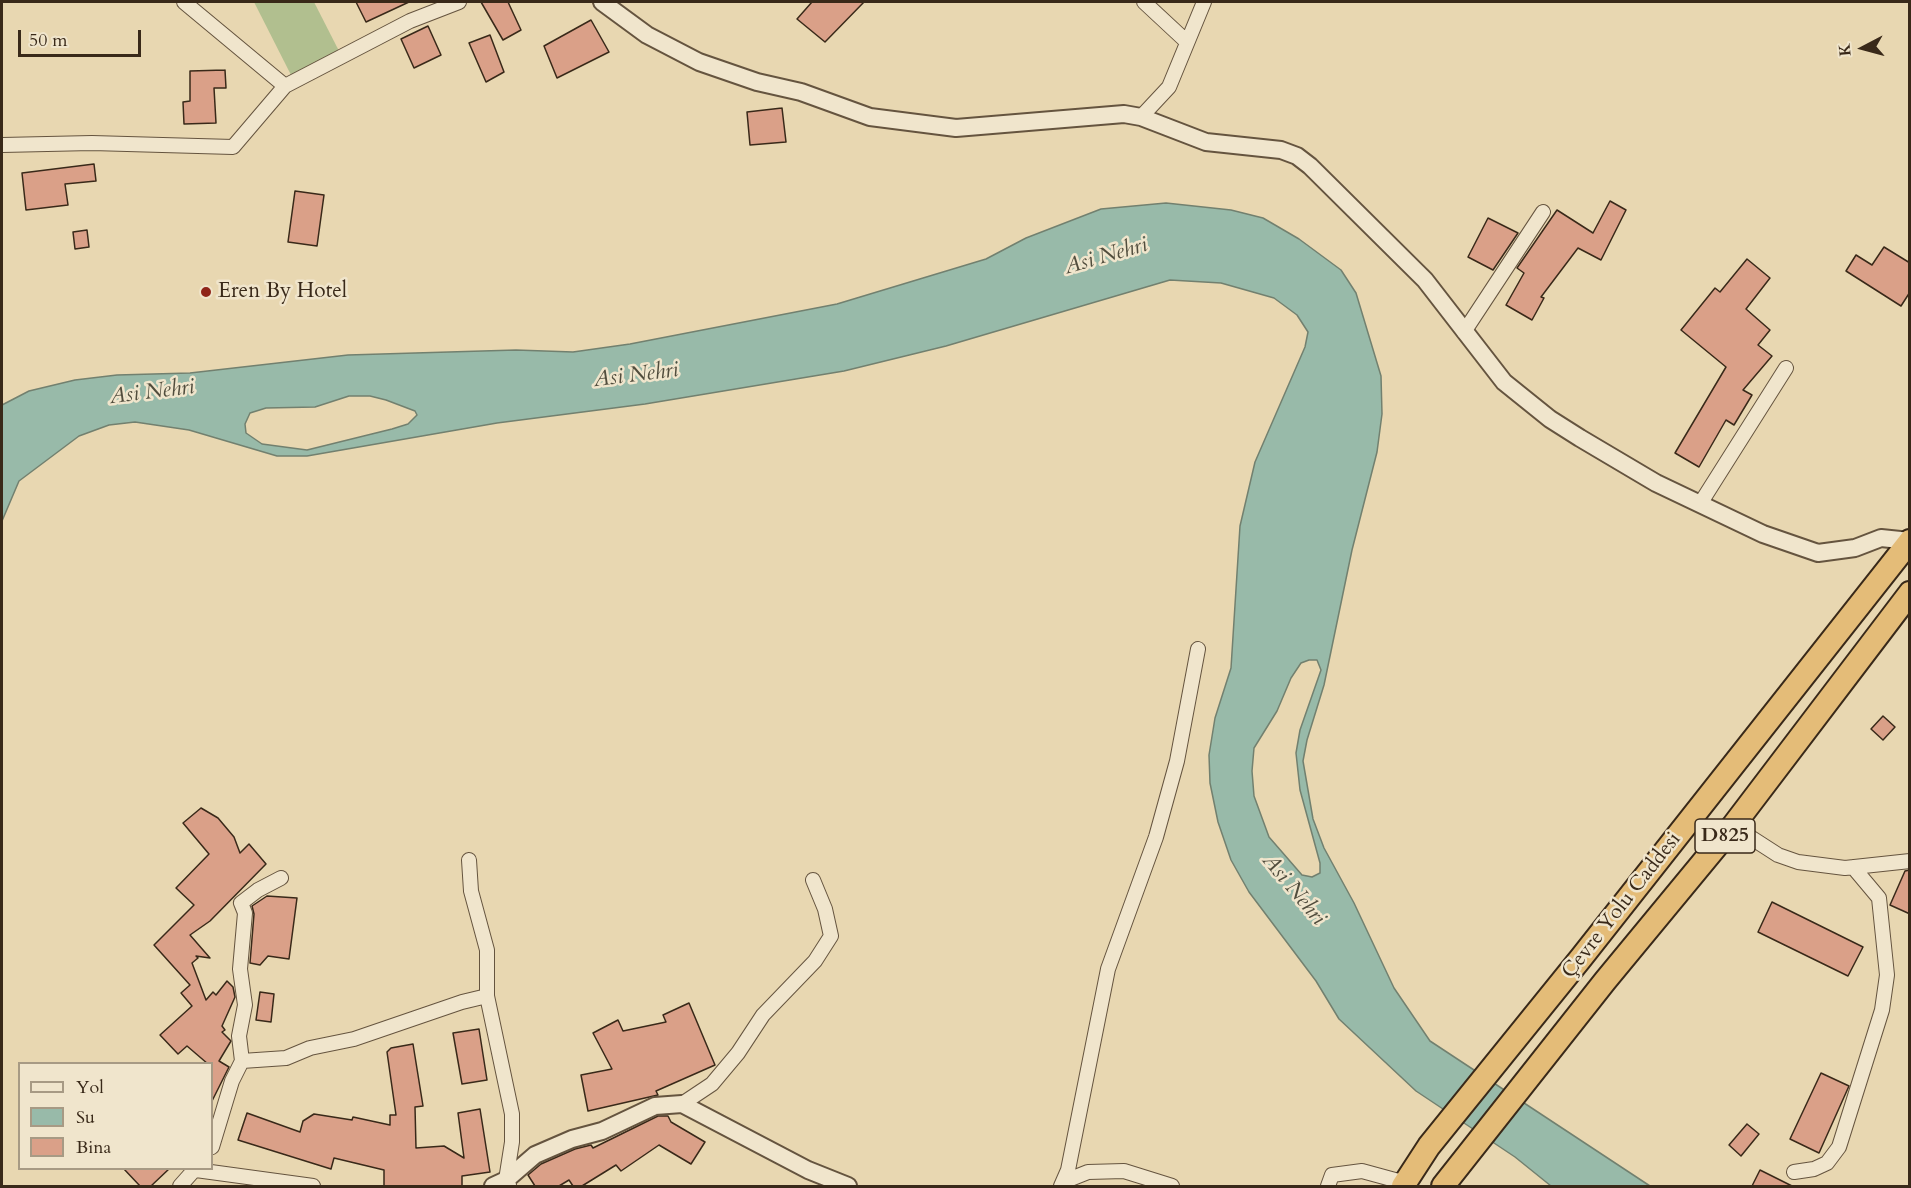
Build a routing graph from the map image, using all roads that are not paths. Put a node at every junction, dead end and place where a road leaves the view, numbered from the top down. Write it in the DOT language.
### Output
graph roads {
  1 [pos="184,2"];
  2 [pos="459,2"];
  3 [pos="602,2"];
  4 [pos="1144,2"];
  5 [pos="1204,2"];
  6 [pos="1186,42"];
  7 [pos="285,86"];
  8 [pos="1142,117"];
  9 [pos="2,145"];
  10 [pos="1543,212"];
  11 [pos="1464,332"];
  12 [pos="1786,368"];
  13 [pos="1700,504"];
  14 [pos="1910,541"];
  15 [pos="1910,593"];
  16 [pos="1198,649"];
  17 [pos="1733,826"];
  18 [pos="468,860"];
  19 [pos="1910,861"];
  20 [pos="1853,867"];
  21 [pos="281,878"];
  22 [pos="813,880"];
  23 [pos="487,996"];
  24 [pos="242,1061"];
  25 [pos="682,1104"];
  26 [pos="213,1144"];
  27 [pos="195,1170"];
  28 [pos="201,1170"];
  29 [pos="1794,1172"];
  30 [pos="264,1183"];
  31 [pos="503,1184"];
  32 [pos="1062,1184"];
  33 [pos="1405,1185"];
  34 [pos="180,1186"];
  35 [pos="313,1186"];
  36 [pos="849,1186"];
  37 [pos="1172,1186"];
  38 [pos="1328,1186"];
  39 [pos="1443,1186"];
  1 -- 7 [label="street"];
  2 -- 7 [label="street"];
  3 -- 8 [label="street"];
  4 -- 6 [label="street"];
  5 -- 6 [label="street"];
  6 -- 8 [label="street"];
  7 -- 9 [label="street"];
  8 -- 11 [label="street"];
  10 -- 11 [label="street"];
  11 -- 13 [label="street"];
  12 -- 13 [label="street"];
  13 -- 14 [label="street"];
  14 -- 33 [label="highway, Çevre Yolu Caddesi / D825"];
  15 -- 17 [label="highway, Çevre Yolu Caddesi / D825"];
  16 -- 32 [label="street"];
  17 -- 20 [label="street"];
  17 -- 39 [label="highway, Çevre Yolu Caddesi / D825"];
  18 -- 23 [label="street"];
  19 -- 20 [label="street"];
  20 -- 29 [label="street"];
  21 -- 24 [label="street"];
  22 -- 25 [label="street"];
  23 -- 24 [label="street"];
  23 -- 31 [label="street"];
  24 -- 26 [label="street"];
  25 -- 31 [label="street"];
  25 -- 36 [label="street"];
  27 -- 34 [label="street"];
  28 -- 30 [label="street"];
  30 -- 35 [label="street"];
  32 -- 37 [label="street"];
  33 -- 38 [label="street"];
}
